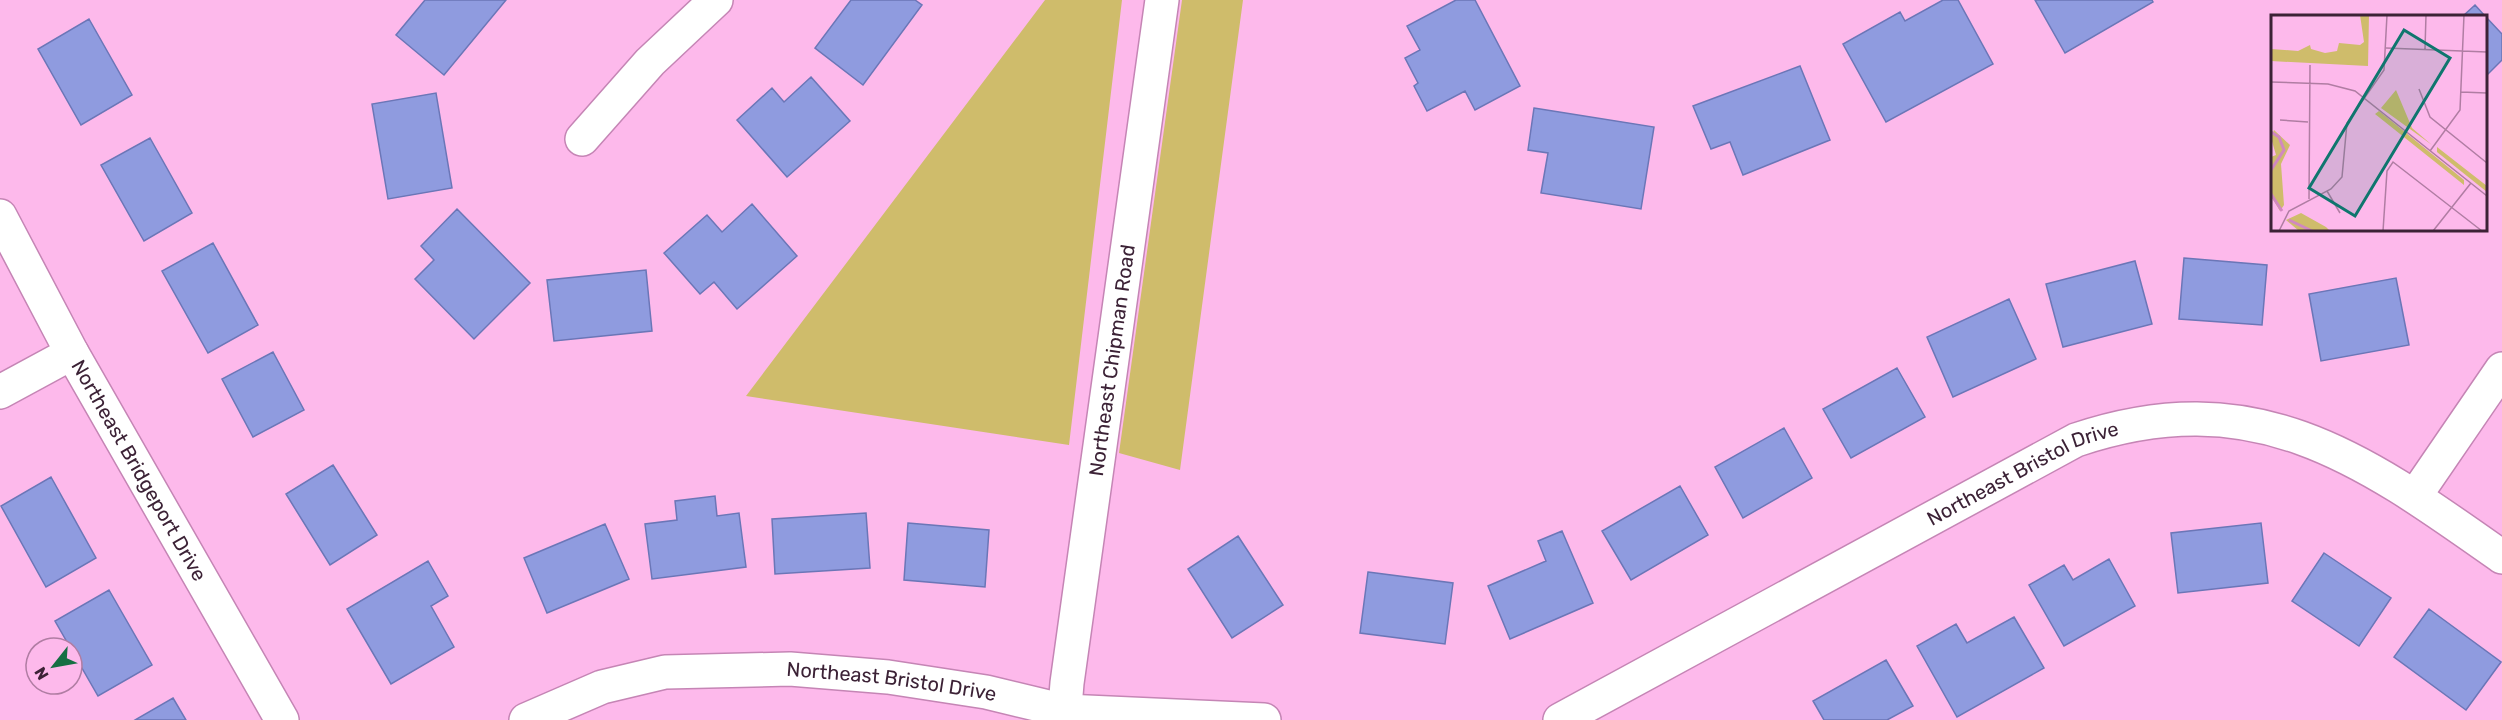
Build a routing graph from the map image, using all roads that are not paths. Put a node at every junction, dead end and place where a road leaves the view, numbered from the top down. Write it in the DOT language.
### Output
graph roads {
  1 [pos="716,0"];
  2 [pos="1162,0"];
  3 [pos="582,140"];
  4 [pos="0,216"];
  5 [pos="72,353"];
  6 [pos="2502,369"];
  7 [pos="0,392"];
  8 [pos="2415,496"];
  9 [pos="2502,557"];
  10 [pos="1065,716"];
  11 [pos="282,720"];
  12 [pos="526,720"];
  13 [pos="1264,720"];
  14 [pos="1560,720"];
  1 -- 3 [label="street"];
  2 -- 10 [label="street, Northeast Chipman Road"];
  4 -- 5 [label="street, Northeast Bridgeport Drive"];
  5 -- 7 [label="street"];
  5 -- 11 [label="street, Northeast Bridgeport Drive"];
  6 -- 8 [label="street"];
  8 -- 9 [label="street, Northeast Bristol Drive"];
  8 -- 14 [label="street, Northeast Bristol Drive"];
  10 -- 12 [label="street, Northeast Bristol Drive"];
  10 -- 13 [label="street, Northeast Bristol Drive"];
}
